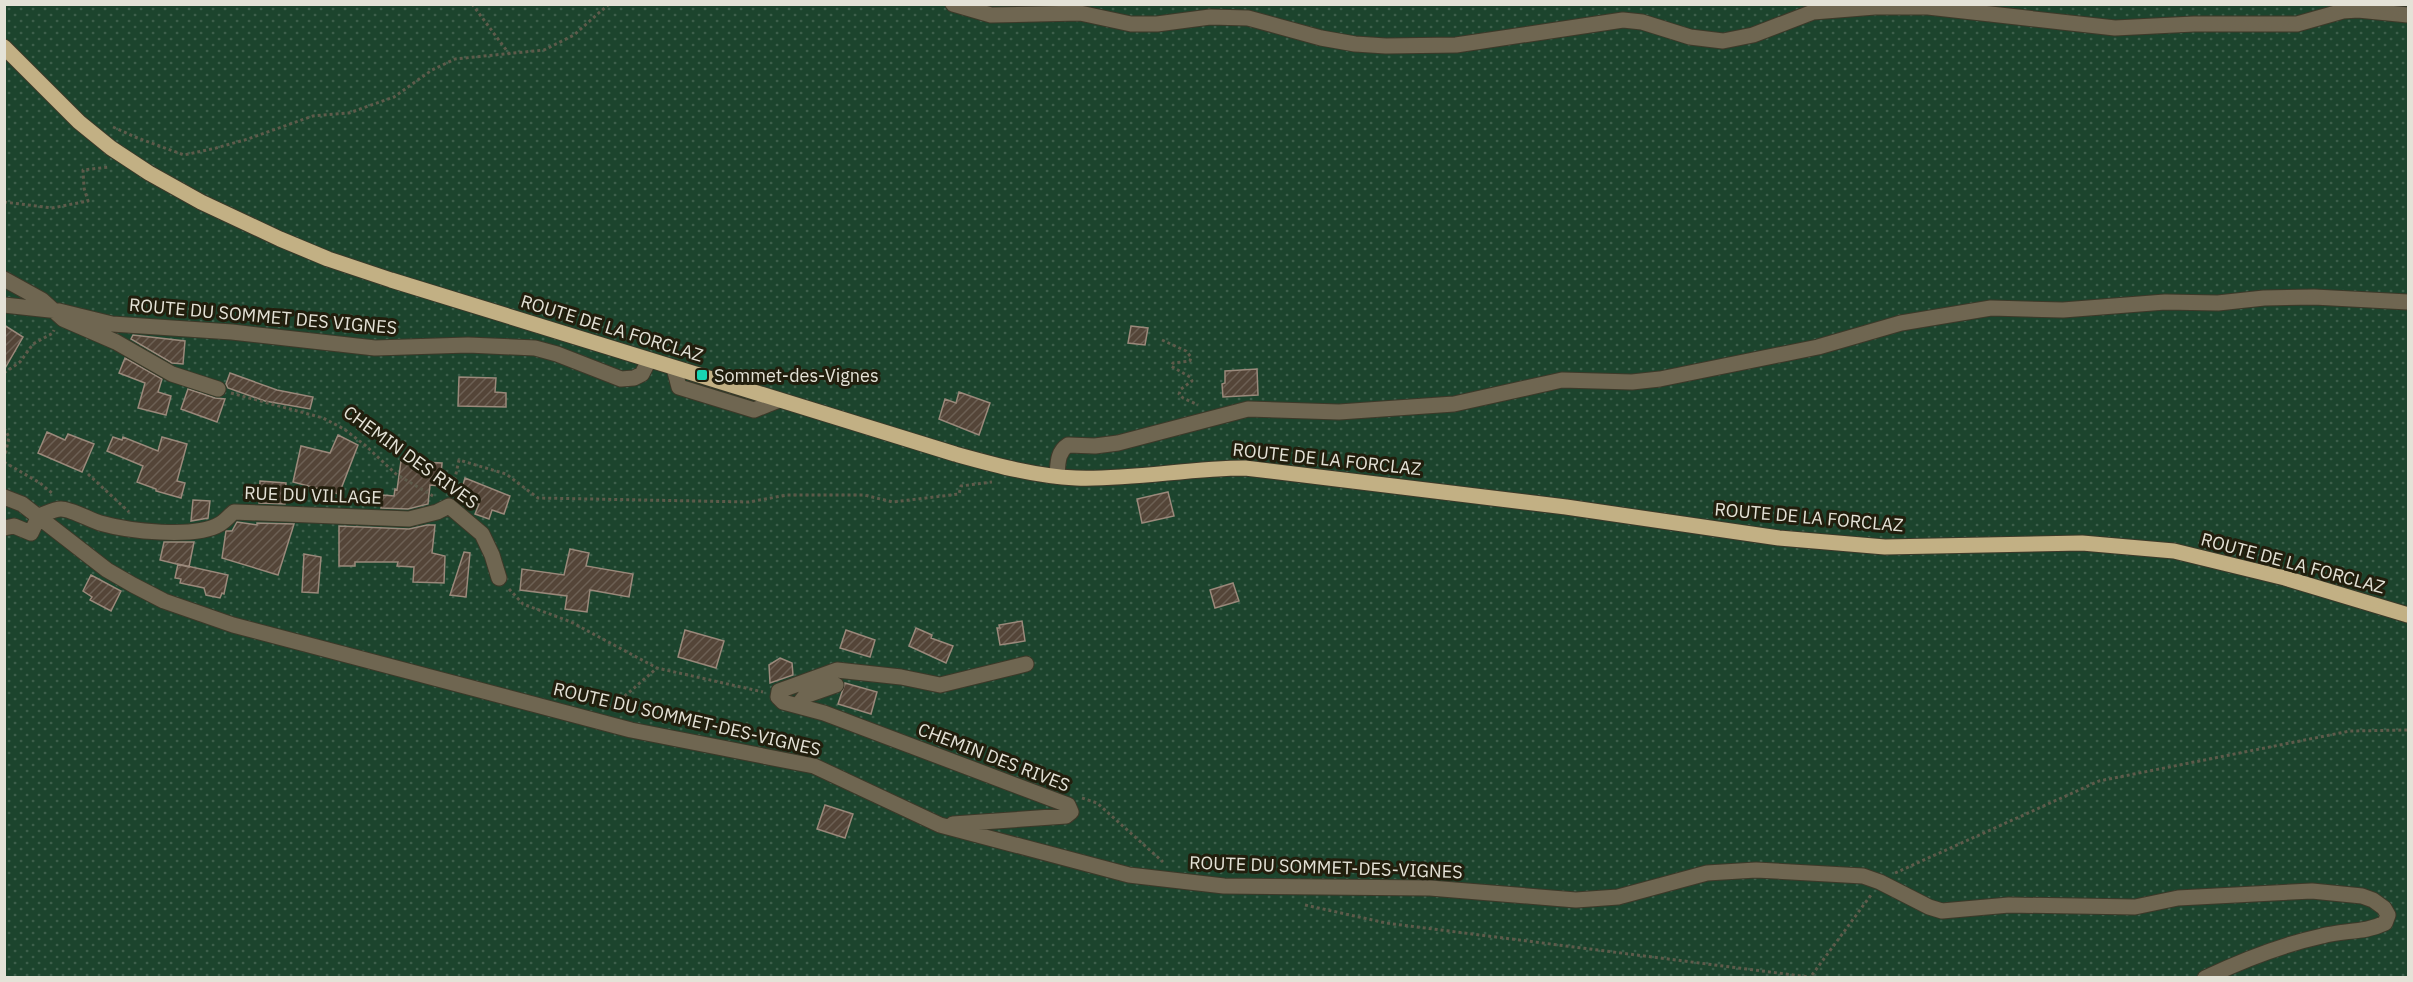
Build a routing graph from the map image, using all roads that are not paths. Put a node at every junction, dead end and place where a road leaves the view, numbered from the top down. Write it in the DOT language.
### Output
graph roads {
  1 [pos="953,4"];
  2 [pos="2409,15"];
  3 [pos="4,47"];
  4 [pos="4,279"];
  5 [pos="2409,302"];
  6 [pos="4,304"];
  7 [pos="56,311"];
  8 [pos="650,360"];
  9 [pos="218,389"];
  10 [pos="1058,476"];
  11 [pos="4,497"];
  12 [pos="449,506"];
  13 [pos="39,516"];
  14 [pos="4,528"];
  15 [pos="499,578"];
  16 [pos="2409,615"];
  17 [pos="1026,664"];
  18 [pos="836,685"];
  19 [pos="798,705"];
  20 [pos="940,825"];
  21 [pos="2205,978"];
  1 -- 2 [label="street"];
  3 -- 8 [label="main road, ROUTE DE LA FORCLAZ"];
  4 -- 7 [label="street"];
  5 -- 10 [label="street"];
  6 -- 7 [label="street, ROUTE DU SOMMET DES VIGNES"];
  7 -- 8 [label="street, ROUTE DU SOMMET DES VIGNES"];
  7 -- 9 [label="street"];
  8 -- 10 [label="main road, ROUTE DE LA FORCLAZ"];
  10 -- 16 [label="main road, ROUTE DE LA FORCLAZ"];
  11 -- 13 [label="street"];
  12 -- 13 [label="street, RUE DU VILLAGE"];
  12 -- 15 [label="street, CHEMIN DES RIVES"];
  13 -- 14 [label="street"];
  13 -- 20 [label="street, ROUTE DU SOMMET-DES-VIGNES"];
  17 -- 19 [label="street, CHEMIN DES RIVES"];
  18 -- 19 [label="street"];
  19 -- 20 [label="street, CHEMIN DES RIVES"];
  20 -- 21 [label="street, ROUTE DU SOMMET-DES-VIGNES"];
}
